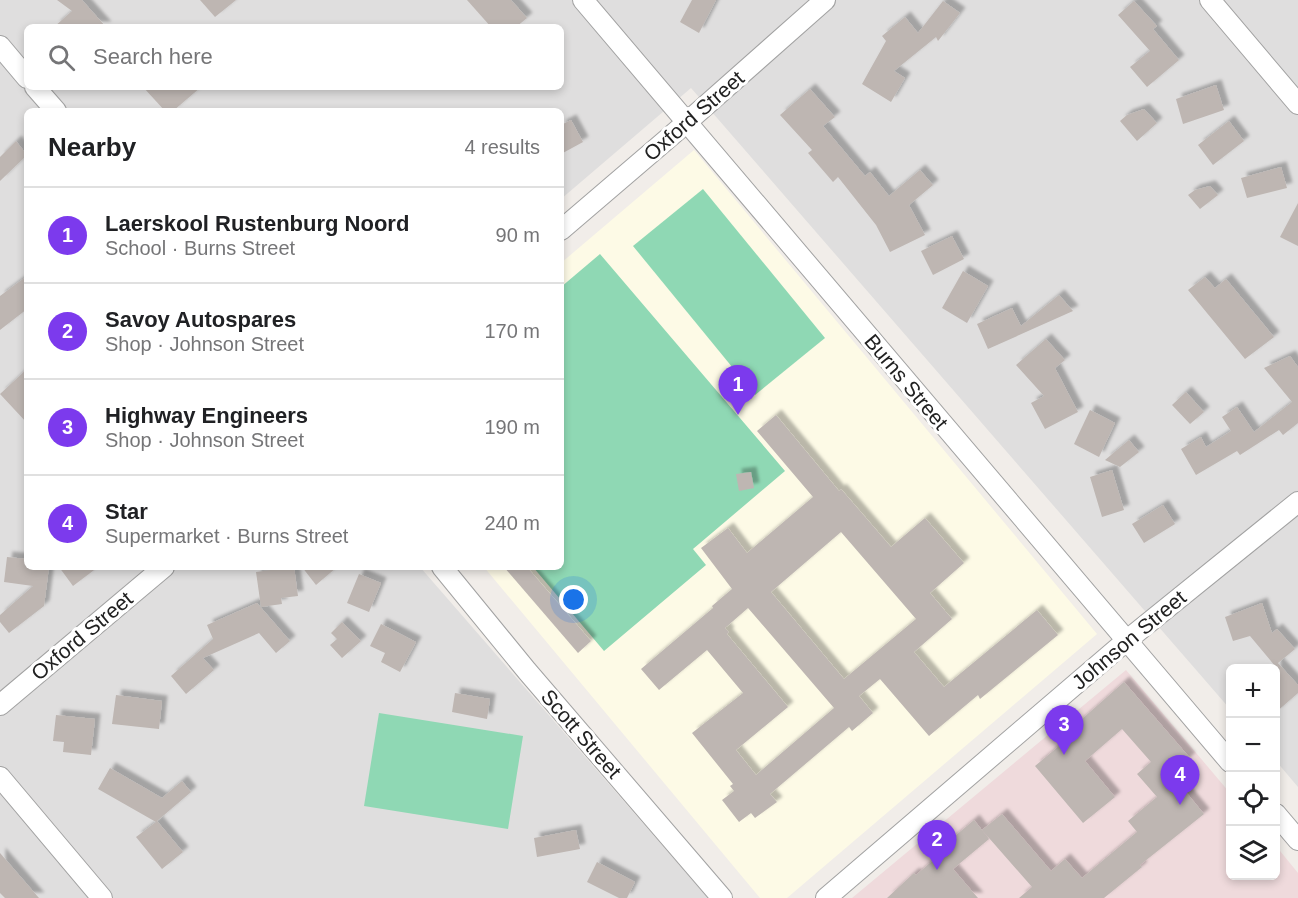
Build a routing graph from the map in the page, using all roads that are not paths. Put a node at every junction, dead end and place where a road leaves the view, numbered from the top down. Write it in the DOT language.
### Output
graph roads {
  1 [pos="583,0"];
  2 [pos="825,0"];
  3 [pos="1210,0"];
  4 [pos="0,46"];
  5 [pos="24,74"];
  6 [pos="38,90"];
  7 [pos="1298,104"];
  8 [pos="53,108"];
  9 [pos="686,123"];
  10 [pos="564,227"];
  11 [pos="1298,502"];
  12 [pos="160,570"];
  13 [pos="444,570"];
  14 [pos="1126,640"];
  15 [pos="0,705"];
  16 [pos="1226,757"];
  17 [pos="0,777"];
  18 [pos="1280,820"];
  19 [pos="1298,840"];
  20 [pos="102,898"];
  21 [pos="722,898"];
  22 [pos="826,898"];
  1 -- 9 [label="street, Burns Street"];
  2 -- 9 [label="street, Oxford Street"];
  3 -- 7 [label="street"];
  4 -- 5 [label="street"];
  6 -- 8 [label="street"];
  9 -- 10 [label="street, Oxford Street"];
  9 -- 14 [label="street, Burns Street"];
  11 -- 14 [label="street, Johnson Street"];
  12 -- 15 [label="street, Oxford Street"];
  13 -- 21 [label="street, Scott Street"];
  14 -- 16 [label="street, Burns Street"];
  14 -- 22 [label="street, Johnson Street"];
  17 -- 20 [label="street"];
  18 -- 19 [label="street"];
}
